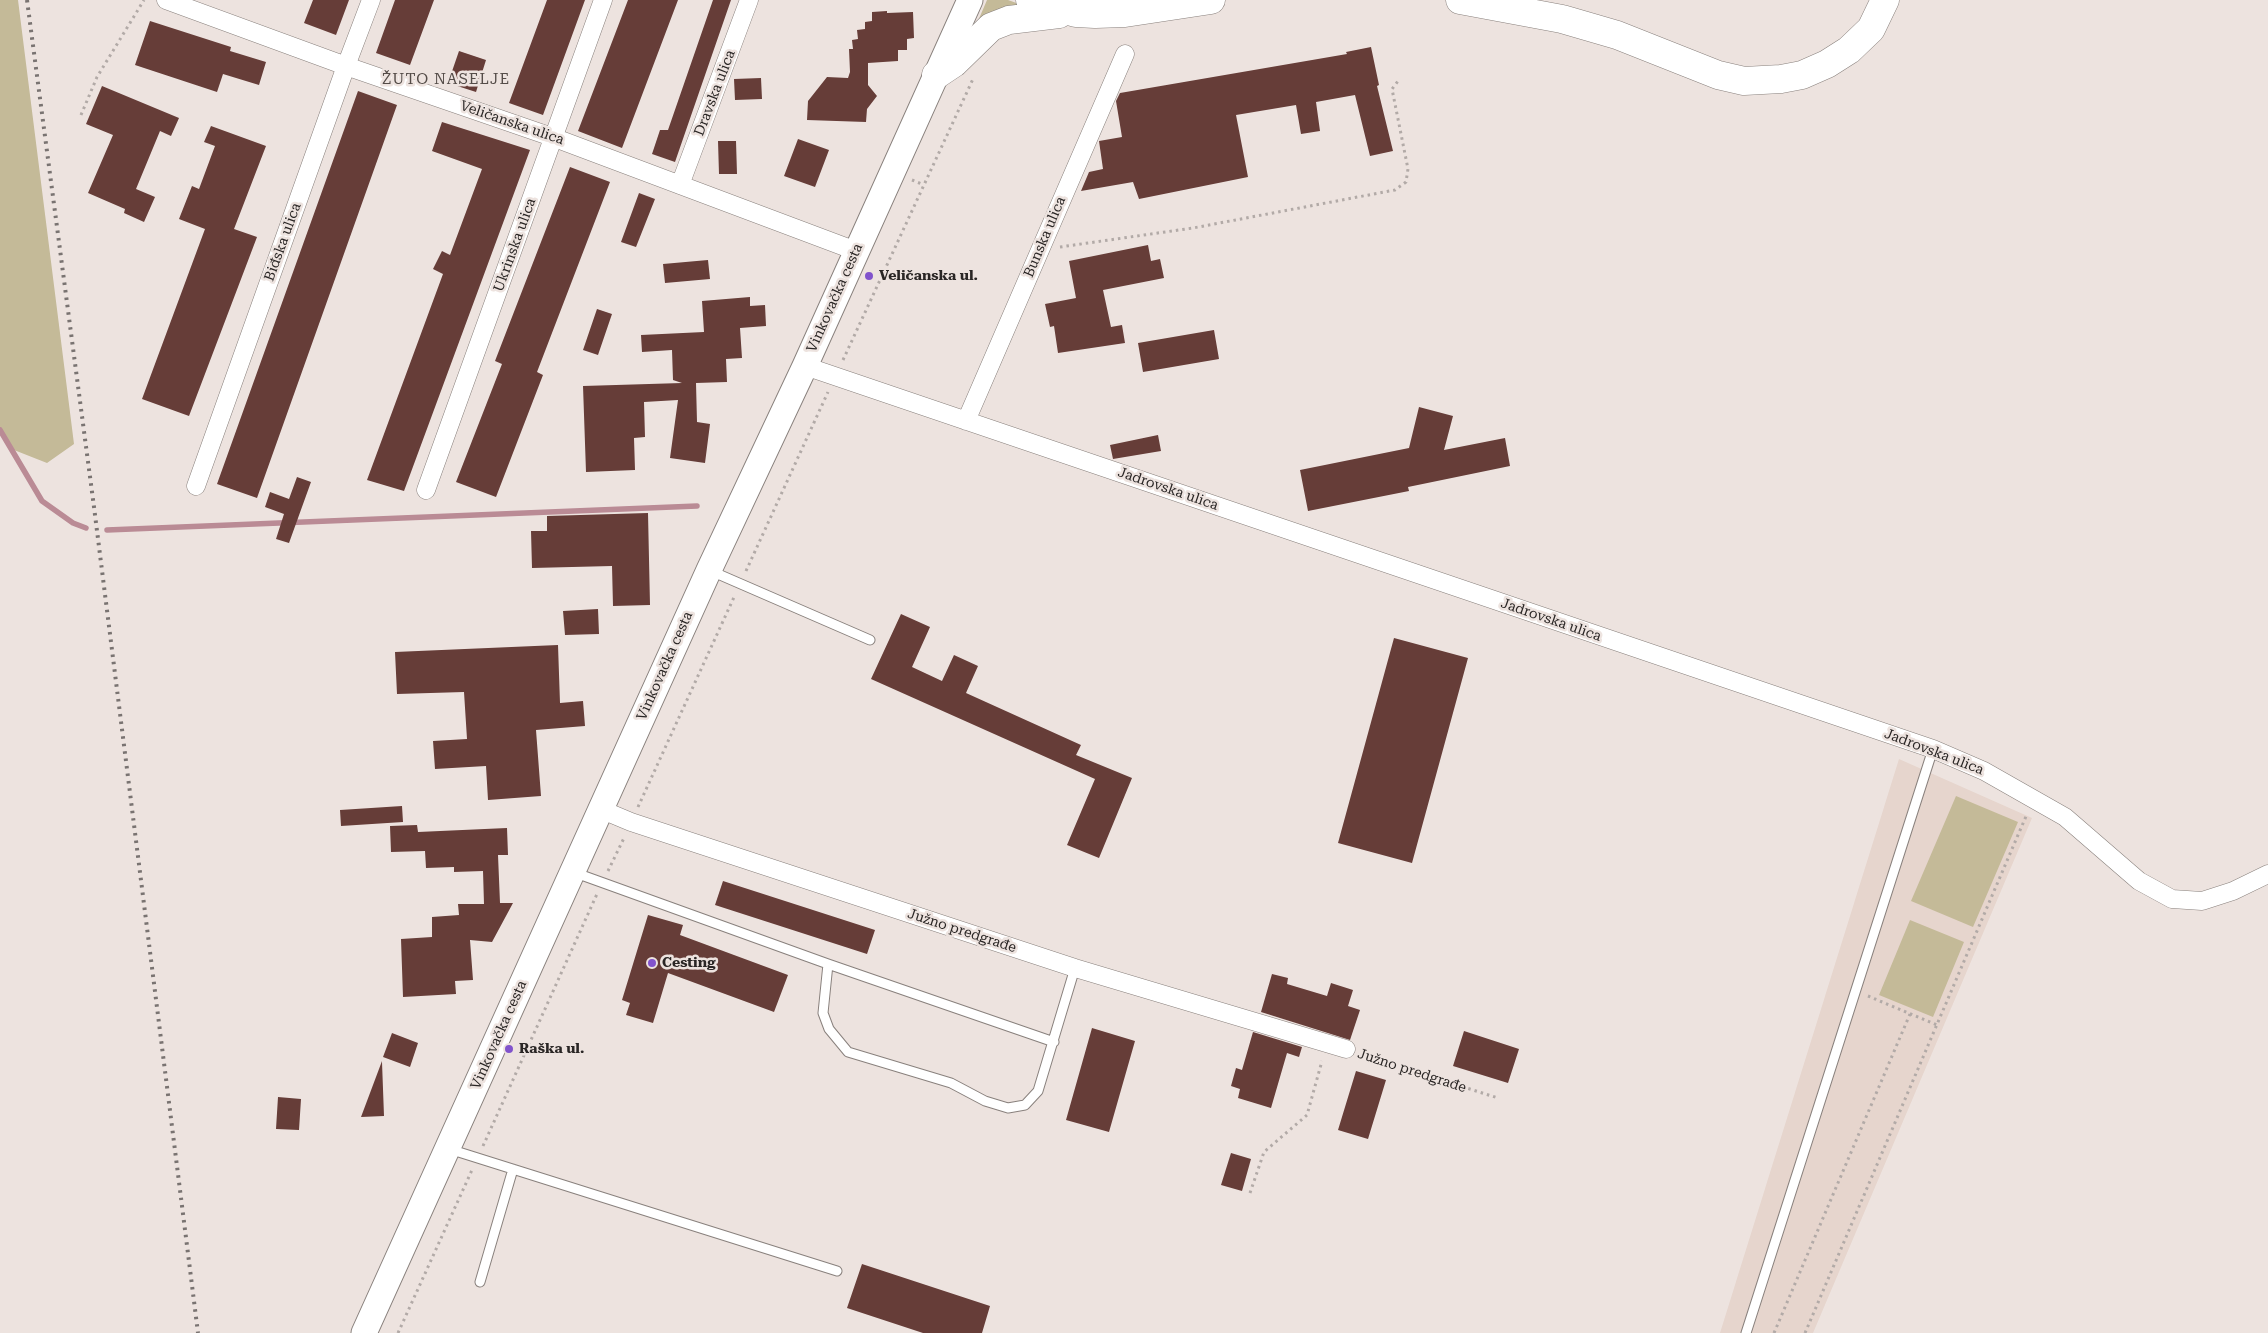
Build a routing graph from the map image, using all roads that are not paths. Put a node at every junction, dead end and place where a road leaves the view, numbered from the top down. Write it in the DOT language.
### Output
graph roads {
  1 [pos="166,0"];
  2 [pos="371,0"];
  3 [pos="603,0"];
  4 [pos="749,0"];
  5 [pos="970,0"];
  6 [pos="1030,0"];
  7 [pos="1137,0"];
  8 [pos="1211,0"];
  9 [pos="1460,0"];
  10 [pos="1885,0"];
  11 [pos="1172,5"];
  12 [pos="1076,12"];
  13 [pos="1125,54"];
  14 [pos="346,66"];
  15 [pos="936,76"];
  16 [pos="554,138"];
  17 [pos="680,185"];
  18 [pos="856,251"];
  19 [pos="805,366"];
  20 [pos="966,421"];
  21 [pos="196,486"];
  22 [pos="426,490"];
  23 [pos="708,570"];
  24 [pos="870,640"];
  25 [pos="1933,749"];
  26 [pos="600,810"];
  27 [pos="573,872"];
  28 [pos="2268,874"];
  29 [pos="828,964"];
  30 [pos="1075,968"];
  31 [pos="1054,1042"];
  32 [pos="1346,1049"];
  33 [pos="447,1148"];
  34 [pos="513,1169"];
  35 [pos="837,1271"];
  36 [pos="480,1282"];
  37 [pos="364,1333"];
  38 [pos="1746,1333"];
  1 -- 14 [label="street, Veličanska ulica"];
  2 -- 14 [label="street, Biđska ulica"];
  3 -- 16 [label="street, Ukrinska ulica"];
  4 -- 17 [label="street, Dravska ulica"];
  5 -- 15 [label="main road, Vinkovačka cesta"];
  6 -- 12 [label="highway"];
  7 -- 11 [label="highway"];
  8 -- 11 [label="highway"];
  9 -- 10 [label="highway"];
  11 -- 12 [label="highway"];
  12 -- 15 [label="highway"];
  13 -- 20 [label="street, Bunska ulica"];
  14 -- 16 [label="street, Veličanska ulica"];
  14 -- 21 [label="street, Biđska ulica"];
  15 -- 18 [label="main road, Vinkovačka cesta"];
  16 -- 17 [label="street, Veličanska ulica"];
  16 -- 22 [label="street, Ukrinska ulica"];
  17 -- 18 [label="street, Veličanska ulica"];
  18 -- 19 [label="main road, Vinkovačka cesta"];
  19 -- 20 [label="street, Jadrovska ulica"];
  19 -- 23 [label="main road, Vinkovačka cesta"];
  20 -- 25 [label="street, Jadrovska ulica"];
  23 -- 24 [label="lane"];
  23 -- 26 [label="main road, Vinkovačka cesta"];
  25 -- 28 [label="street, Jadrovska ulica"];
  25 -- 38 [label="lane"];
  26 -- 27 [label="main road, Vinkovačka cesta"];
  26 -- 30 [label="street, Južno predgrađe"];
  27 -- 29 [label="lane"];
  27 -- 33 [label="main road, Vinkovačka cesta"];
  29 -- 31 [label="lane"];
  29 -- 31 [label="lane"];
  30 -- 31 [label="lane"];
  30 -- 32 [label="street, Južno predgrađe"];
  33 -- 34 [label="lane"];
  33 -- 37 [label="main road, Vinkovačka cesta"];
  34 -- 35 [label="lane"];
  34 -- 36 [label="lane"];
}
